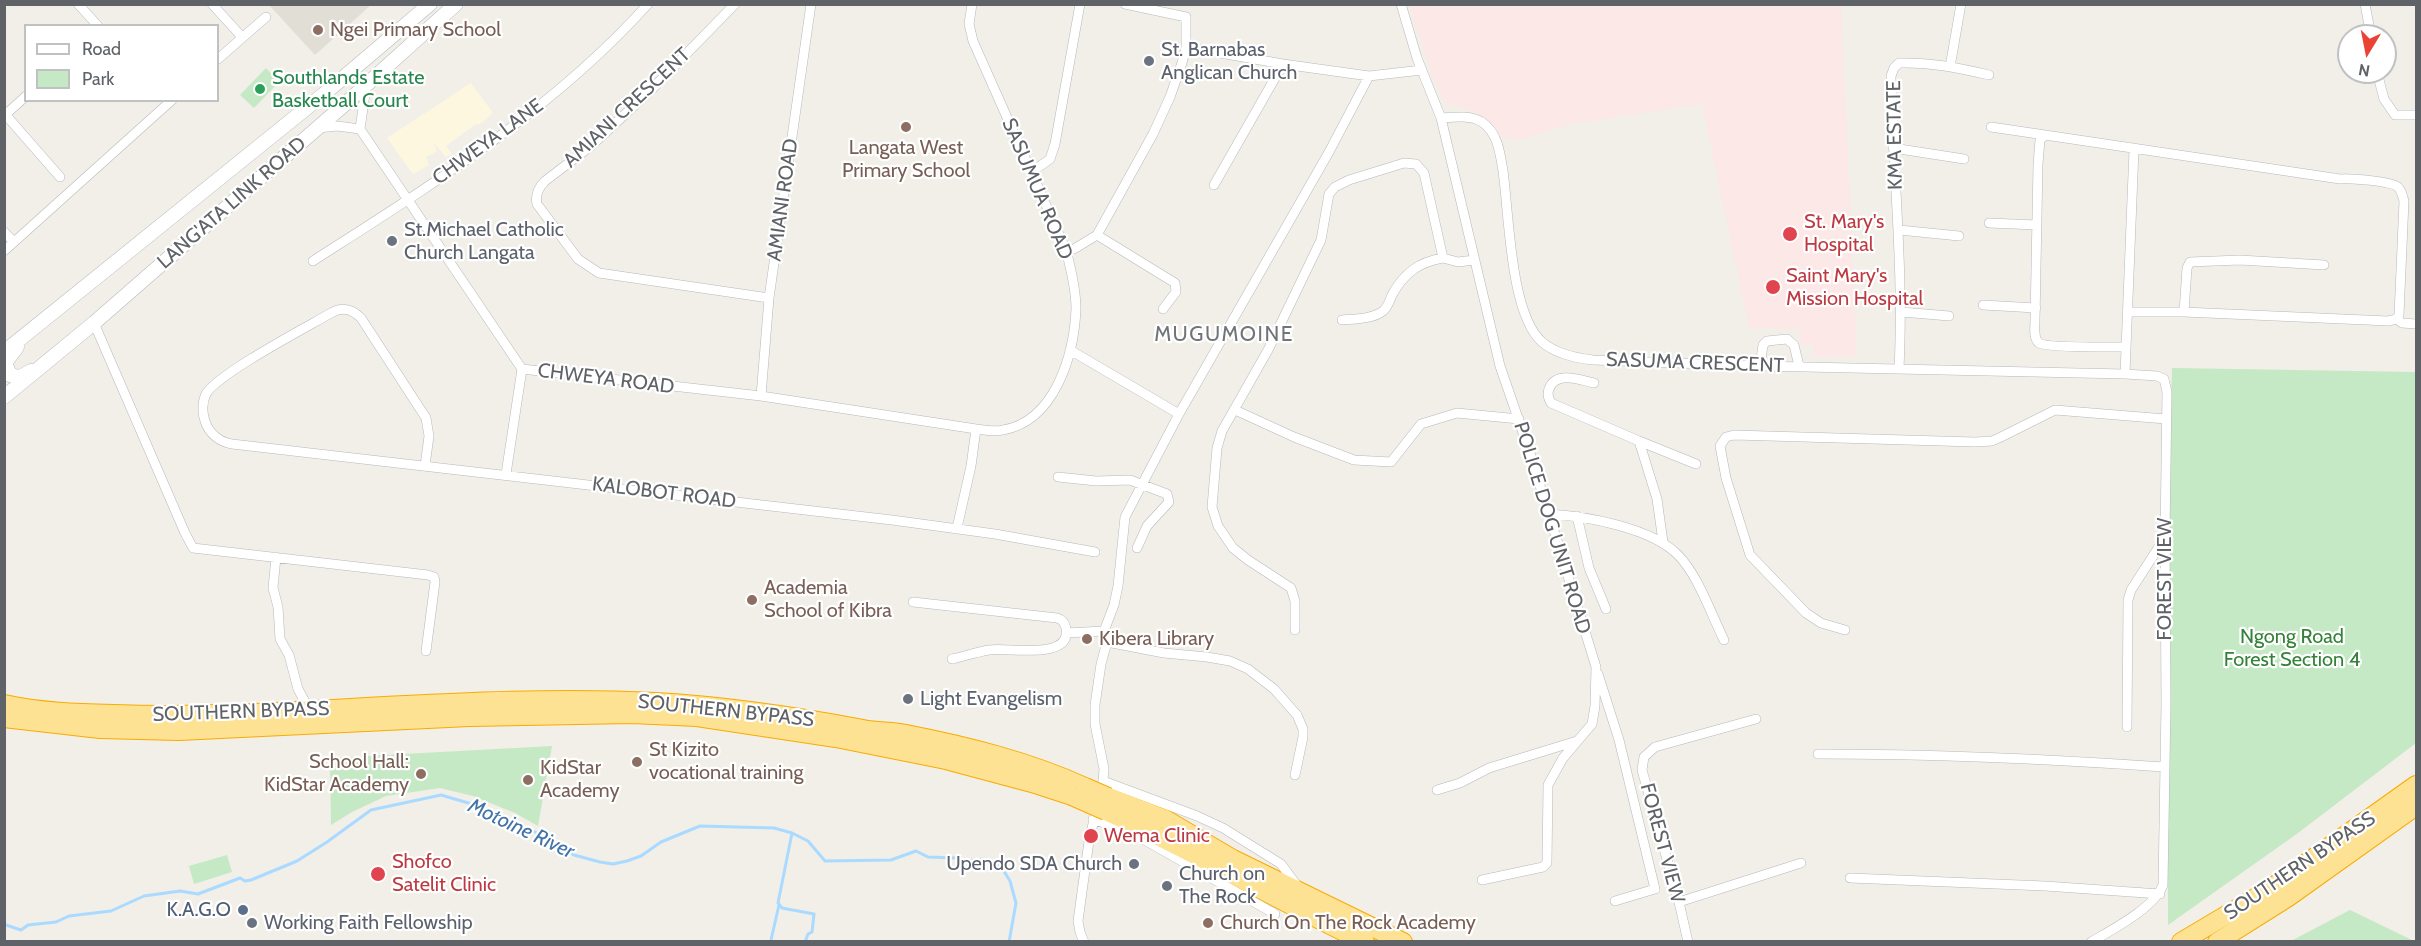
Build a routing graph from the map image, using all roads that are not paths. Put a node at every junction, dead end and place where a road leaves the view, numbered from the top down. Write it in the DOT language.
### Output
graph roads {
  1 [pos="78,4"];
  2 [pos="212,4"];
  3 [pos="430,4"];
  4 [pos="456,4"];
  5 [pos="648,4"];
  6 [pos="735,4"];
  7 [pos="811,4"];
  8 [pos="972,4"];
  9 [pos="1080,4"];
  10 [pos="1125,4"];
  11 [pos="1185,4"];
  12 [pos="1401,4"];
  13 [pos="1961,4"];
  14 [pos="2366,4"];
  15 [pos="266,17"];
  16 [pos="1186,17"];
  17 [pos="96,24"];
  18 [pos="2369,24"];
  19 [pos="242,37"];
  20 [pos="1186,46"];
  21 [pos="219,58"];
  22 [pos="1283,64"];
  23 [pos="1950,67"];
  24 [pos="1422,70"];
  25 [pos="1989,75"];
  26 [pos="1369,76"];
  27 [pos="2380,84"];
  28 [pos="366,86"];
  29 [pos="24,98"];
  30 [pos="169,102"];
  31 [pos="5,114"];
  32 [pos="2416,115"];
  33 [pos="1442,118"];
  34 [pos="1991,127"];
  35 [pos="316,129"];
  36 [pos="360,129"];
  37 [pos="2045,135"];
  38 [pos="1893,148"];
  39 [pos="2134,149"];
  40 [pos="1964,159"];
  41 [pos="1033,171"];
  42 [pos="60,177"];
  43 [pos="1214,185"];
  44 [pos="408,200"];
  45 [pos="1989,223"];
  46 [pos="2037,225"];
  47 [pos="1899,230"];
  48 [pos="4,232"];
  49 [pos="1097,236"];
  50 [pos="1959,236"];
  51 [pos="14,242"];
  52 [pos="1066,250"];
  53 [pos="4,251"];
  54 [pos="1443,258"];
  55 [pos="1474,260"];
  56 [pos="313,261"];
  57 [pos="2324,264"];
  58 [pos="769,298"];
  59 [pos="1983,305"];
  60 [pos="2036,308"];
  61 [pos="1163,309"];
  62 [pos="1902,312"];
  63 [pos="2127,312"];
  64 [pos="2184,312"];
  65 [pos="1949,316"];
  66 [pos="2397,319"];
  67 [pos="1341,320"];
  68 [pos="94,323"];
  69 [pos="2416,324"];
  70 [pos="37,326"];
  71 [pos="2125,347"];
  72 [pos="1070,350"];
  73 [pos="4,352"];
  74 [pos="44,365"];
  75 [pos="1760,366"];
  76 [pos="1799,366"];
  77 [pos="1899,368"];
  78 [pos="522,369"];
  79 [pos="2125,374"];
  80 [pos="1594,383"];
  81 [pos="2167,392"];
  82 [pos="761,396"];
  83 [pos="4,397"];
  84 [pos="1235,410"];
  85 [pos="1179,414"];
  86 [pos="2166,419"];
  87 [pos="1519,420"];
  88 [pos="976,429"];
  89 [pos="1640,441"];
  90 [pos="1696,464"];
  91 [pos="425,466"];
  92 [pos="506,474"];
  93 [pos="1058,477"];
  94 [pos="1141,483"];
  95 [pos="1549,514"];
  96 [pos="1577,516"];
  97 [pos="957,528"];
  98 [pos="2165,537"];
  99 [pos="1663,542"];
  100 [pos="1137,548"];
  101 [pos="1095,552"];
  102 [pos="276,557"];
  103 [pos="913,602"];
  104 [pos="1606,609"];
  105 [pos="1295,630"];
  106 [pos="1845,630"];
  107 [pos="1104,631"];
  108 [pos="1066,633"];
  109 [pos="1724,640"];
  110 [pos="1107,642"];
  111 [pos="426,651"];
  112 [pos="952,659"];
  113 [pos="1596,667"];
  114 [pos="4,704"];
  115 [pos="310,711"];
  116 [pos="4,718"];
  117 [pos="1756,719"];
  118 [pos="2127,727"];
  119 [pos="1579,740"];
  120 [pos="1818,754"];
  121 [pos="2164,767"];
  122 [pos="1295,775"];
  123 [pos="2416,785"];
  124 [pos="1437,790"];
  125 [pos="1078,791"];
  126 [pos="1103,802"];
  127 [pos="2416,806"];
  128 [pos="1801,863"];
  129 [pos="1850,878"];
  130 [pos="1482,880"];
  131 [pos="2160,894"];
  132 [pos="1615,901"];
  133 [pos="1679,902"];
  134 [pos="1275,914"];
  135 [pos="1084,942"];
  136 [pos="1365,942"];
  137 [pos="1403,942"];
  138 [pos="1688,942"];
  139 [pos="2091,942"];
  140 [pos="2181,942"];
  141 [pos="2217,942"];
  1 -- 17 [label="street"];
  2 -- 19 [label="street"];
  3 -- 70 [label="main road, LANG'ATA LINK ROAD"];
  4 -- 28 [label="main road, LANG'ATA LINK ROAD"];
  5 -- 44 [label="street, CHWEYA LANE"];
  6 -- 58 [label="street, AMIANI CRESCENT"];
  7 -- 58 [label="street, AMIANI ROAD"];
  8 -- 41 [label="street, SASUMUA ROAD"];
  9 -- 41 [label="street"];
  10 -- 16 [label="street"];
  11 -- 16 [label="street"];
  12 -- 24 [label="street"];
  13 -- 23 [label="street"];
  14 -- 18 [label="street"];
  15 -- 19 [label="street"];
  16 -- 20 [label="street"];
  19 -- 21 [label="street"];
  20 -- 22 [label="street"];
  20 -- 49 [label="street"];
  22 -- 26 [label="street"];
  22 -- 43 [label="street"];
  23 -- 25 [label="street, KMA ESTATE"];
  23 -- 38 [label="street, KMA ESTATE"];
  24 -- 26 [label="street"];
  24 -- 33 [label="street"];
  26 -- 85 [label="street"];
  27 -- 32 [label="street"];
  28 -- 35 [label="main road, LANG'ATA LINK ROAD"];
  28 -- 36 [label="street"];
  29 -- 31 [label="street"];
  30 -- 51 [label="street"];
  31 -- 42 [label="street"];
  33 -- 55 [label="street, POLICE DOG UNIT ROAD"];
  33 -- 75 [label="street, SASUMA CRESCENT"];
  34 -- 37 [label="street"];
  35 -- 36 [label="street"];
  35 -- 68 [label="main road, LANG'ATA LINK ROAD"];
  36 -- 44 [label="street, CHWEYA ROAD"];
  37 -- 39 [label="street"];
  37 -- 46 [label="street"];
  38 -- 40 [label="street"];
  38 -- 47 [label="street, KMA ESTATE"];
  39 -- 63 [label="street"];
  39 -- 66 [label="street"];
  41 -- 52 [label="street, SASUMUA ROAD"];
  44 -- 56 [label="street, CHWEYA LANE"];
  44 -- 78 [label="street, CHWEYA ROAD"];
  45 -- 46 [label="street"];
  46 -- 60 [label="street"];
  47 -- 50 [label="street"];
  47 -- 62 [label="street, KMA ESTATE"];
  48 -- 51 [label="street"];
  49 -- 52 [label="street"];
  49 -- 61 [label="street"];
  51 -- 53 [label="street"];
  52 -- 72 [label="street, SASUMUA ROAD"];
  54 -- 55 [label="street"];
  54 -- 67 [label="street"];
  54 -- 84 [label="street"];
  55 -- 87 [label="street, POLICE DOG UNIT ROAD"];
  57 -- 64 [label="street"];
  58 -- 82 [label="street, AMIANI ROAD"];
  59 -- 60 [label="street"];
  60 -- 71 [label="street"];
  62 -- 65 [label="street"];
  62 -- 77 [label="street, KMA ESTATE"];
  63 -- 64 [label="street"];
  63 -- 71 [label="street"];
  64 -- 66 [label="street"];
  66 -- 69 [label="street"];
  68 -- 74 [label="main road, LANG'ATA LINK ROAD"];
  68 -- 102 [label="street"];
  70 -- 73 [label="main road, LANG'ATA LINK ROAD"];
  70 -- 74 [label="main road"];
  71 -- 79 [label="street"];
  72 -- 85 [label="street"];
  72 -- 88 [label="street, SASUMUA ROAD"];
  74 -- 83 [label="main road, LANG'ATA LINK ROAD"];
  75 -- 76 [label="street, SASUMA CRESCENT"];
  75 -- 76 [label="street"];
  76 -- 77 [label="street, SASUMA CRESCENT"];
  77 -- 79 [label="street, SASUMA CRESCENT"];
  78 -- 82 [label="street, CHWEYA ROAD"];
  78 -- 92 [label="street"];
  79 -- 81 [label="street, SASUMA CRESCENT"];
  80 -- 89 [label="street"];
  81 -- 86 [label="street, FOREST VIEW"];
  82 -- 88 [label="street, CHWEYA ROAD"];
  84 -- 87 [label="street"];
  84 -- 105 [label="street"];
  85 -- 94 [label="street"];
  86 -- 98 [label="street, FOREST VIEW"];
  86 -- 106 [label="street"];
  87 -- 95 [label="street, POLICE DOG UNIT ROAD"];
  88 -- 97 [label="street"];
  89 -- 90 [label="street"];
  89 -- 99 [label="street"];
  91 -- 91 [label="street, KALOBOT ROAD"];
  91 -- 92 [label="street, KALOBOT ROAD"];
  92 -- 97 [label="street, KALOBOT ROAD"];
  93 -- 94 [label="street"];
  94 -- 100 [label="street"];
  94 -- 107 [label="street"];
  95 -- 96 [label="street"];
  95 -- 113 [label="street, POLICE DOG UNIT ROAD"];
  96 -- 99 [label="street"];
  96 -- 104 [label="street"];
  97 -- 101 [label="street, KALOBOT ROAD"];
  98 -- 118 [label="street"];
  98 -- 121 [label="street, FOREST VIEW"];
  99 -- 109 [label="street"];
  102 -- 111 [label="street"];
  102 -- 115 [label="street"];
  103 -- 108 [label="street"];
  107 -- 108 [label="street"];
  107 -- 110 [label="street"];
  108 -- 112 [label="street"];
  110 -- 122 [label="street"];
  110 -- 126 [label="street"];
  113 -- 119 [label="street, POLICE DOG UNIT ROAD"];
  113 -- 132 [label="street"];
  114 -- 115 [label="highway, SOUTHERN BYPASS"];
  115 -- 125 [label="highway, SOUTHERN BYPASS"];
  116 -- 125 [label="highway, SOUTHERN BYPASS"];
  117 -- 133 [label="street, FOREST VIEW"];
  119 -- 124 [label="street"];
  119 -- 130 [label="street, POLICE DOG UNIT ROAD"];
  120 -- 121 [label="street"];
  121 -- 131 [label="street, FOREST VIEW"];
  123 -- 140 [label="highway, SOUTHERN BYPASS"];
  125 -- 126 [label="highway, SOUTHERN BYPASS, bridge"];
  126 -- 134 [label="street"];
  126 -- 135 [label="street"];
  126 -- 136 [label="highway, SOUTHERN BYPASS"];
  126 -- 137 [label="highway, SOUTHERN BYPASS"];
  127 -- 141 [label="highway, SOUTHERN BYPASS"];
  128 -- 133 [label="street"];
  129 -- 131 [label="street"];
  131 -- 139 [label="street"];
  133 -- 138 [label="street, FOREST VIEW"];
}
